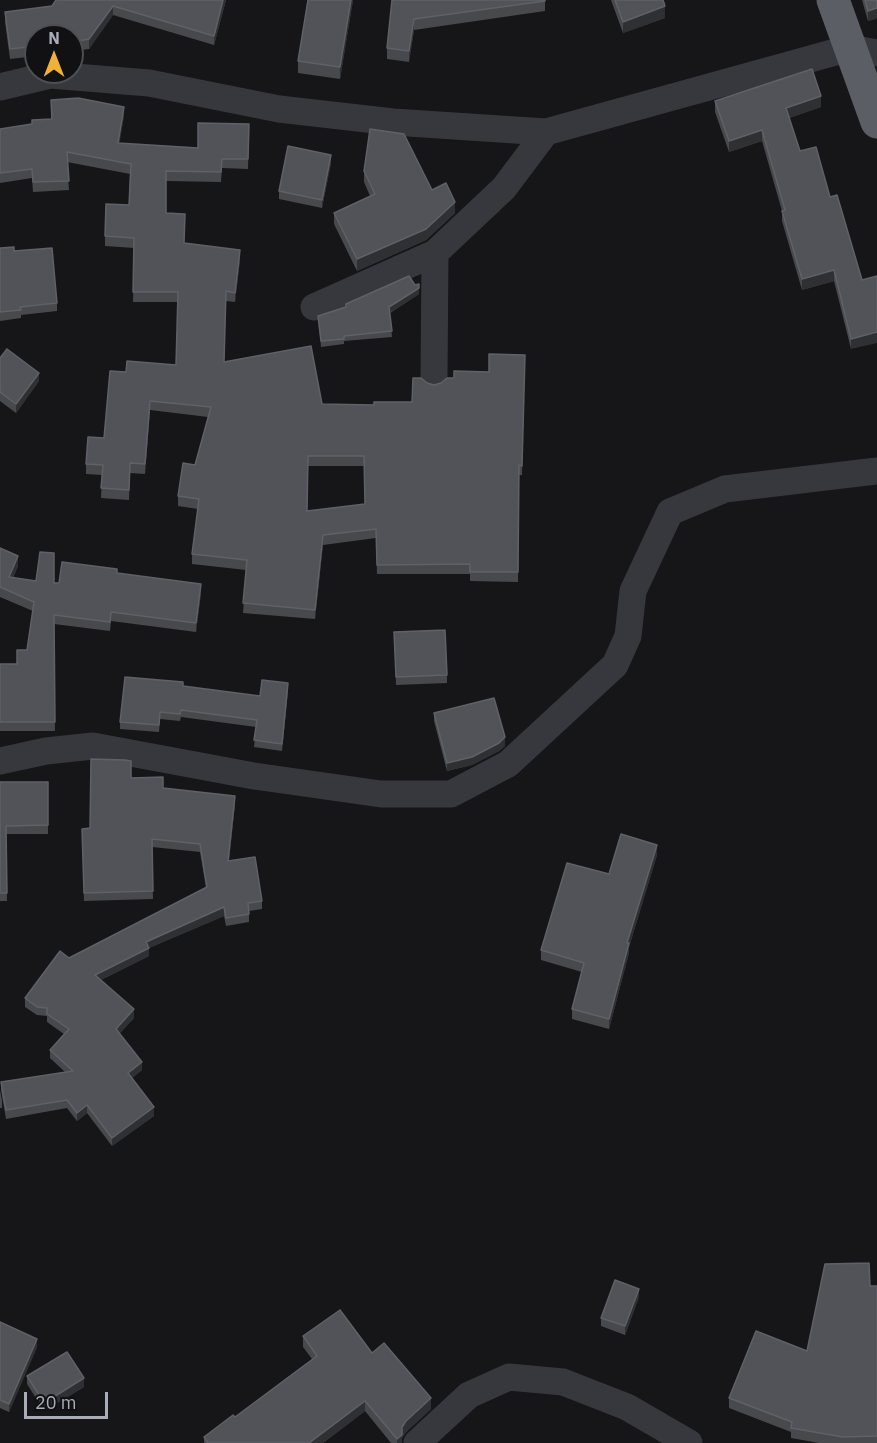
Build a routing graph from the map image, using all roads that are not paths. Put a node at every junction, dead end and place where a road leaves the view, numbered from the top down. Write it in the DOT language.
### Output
graph roads {
  1 [pos="833,0"];
  2 [pos="863,50"];
  3 [pos="0,87"];
  4 [pos="877,122"];
  5 [pos="546,132"];
  6 [pos="435,253"];
  7 [pos="314,308"];
  8 [pos="435,379"];
  9 [pos="877,471"];
  10 [pos="0,761"];
  11 [pos="417,1443"];
  12 [pos="689,1443"];
  1 -- 2 [label="highway"];
  2 -- 4 [label="highway"];
  2 -- 5 [label="street"];
  3 -- 5 [label="street"];
  5 -- 6 [label="street"];
  6 -- 7 [label="street"];
  6 -- 8 [label="street"];
  9 -- 10 [label="street"];
  11 -- 12 [label="street"];
}
